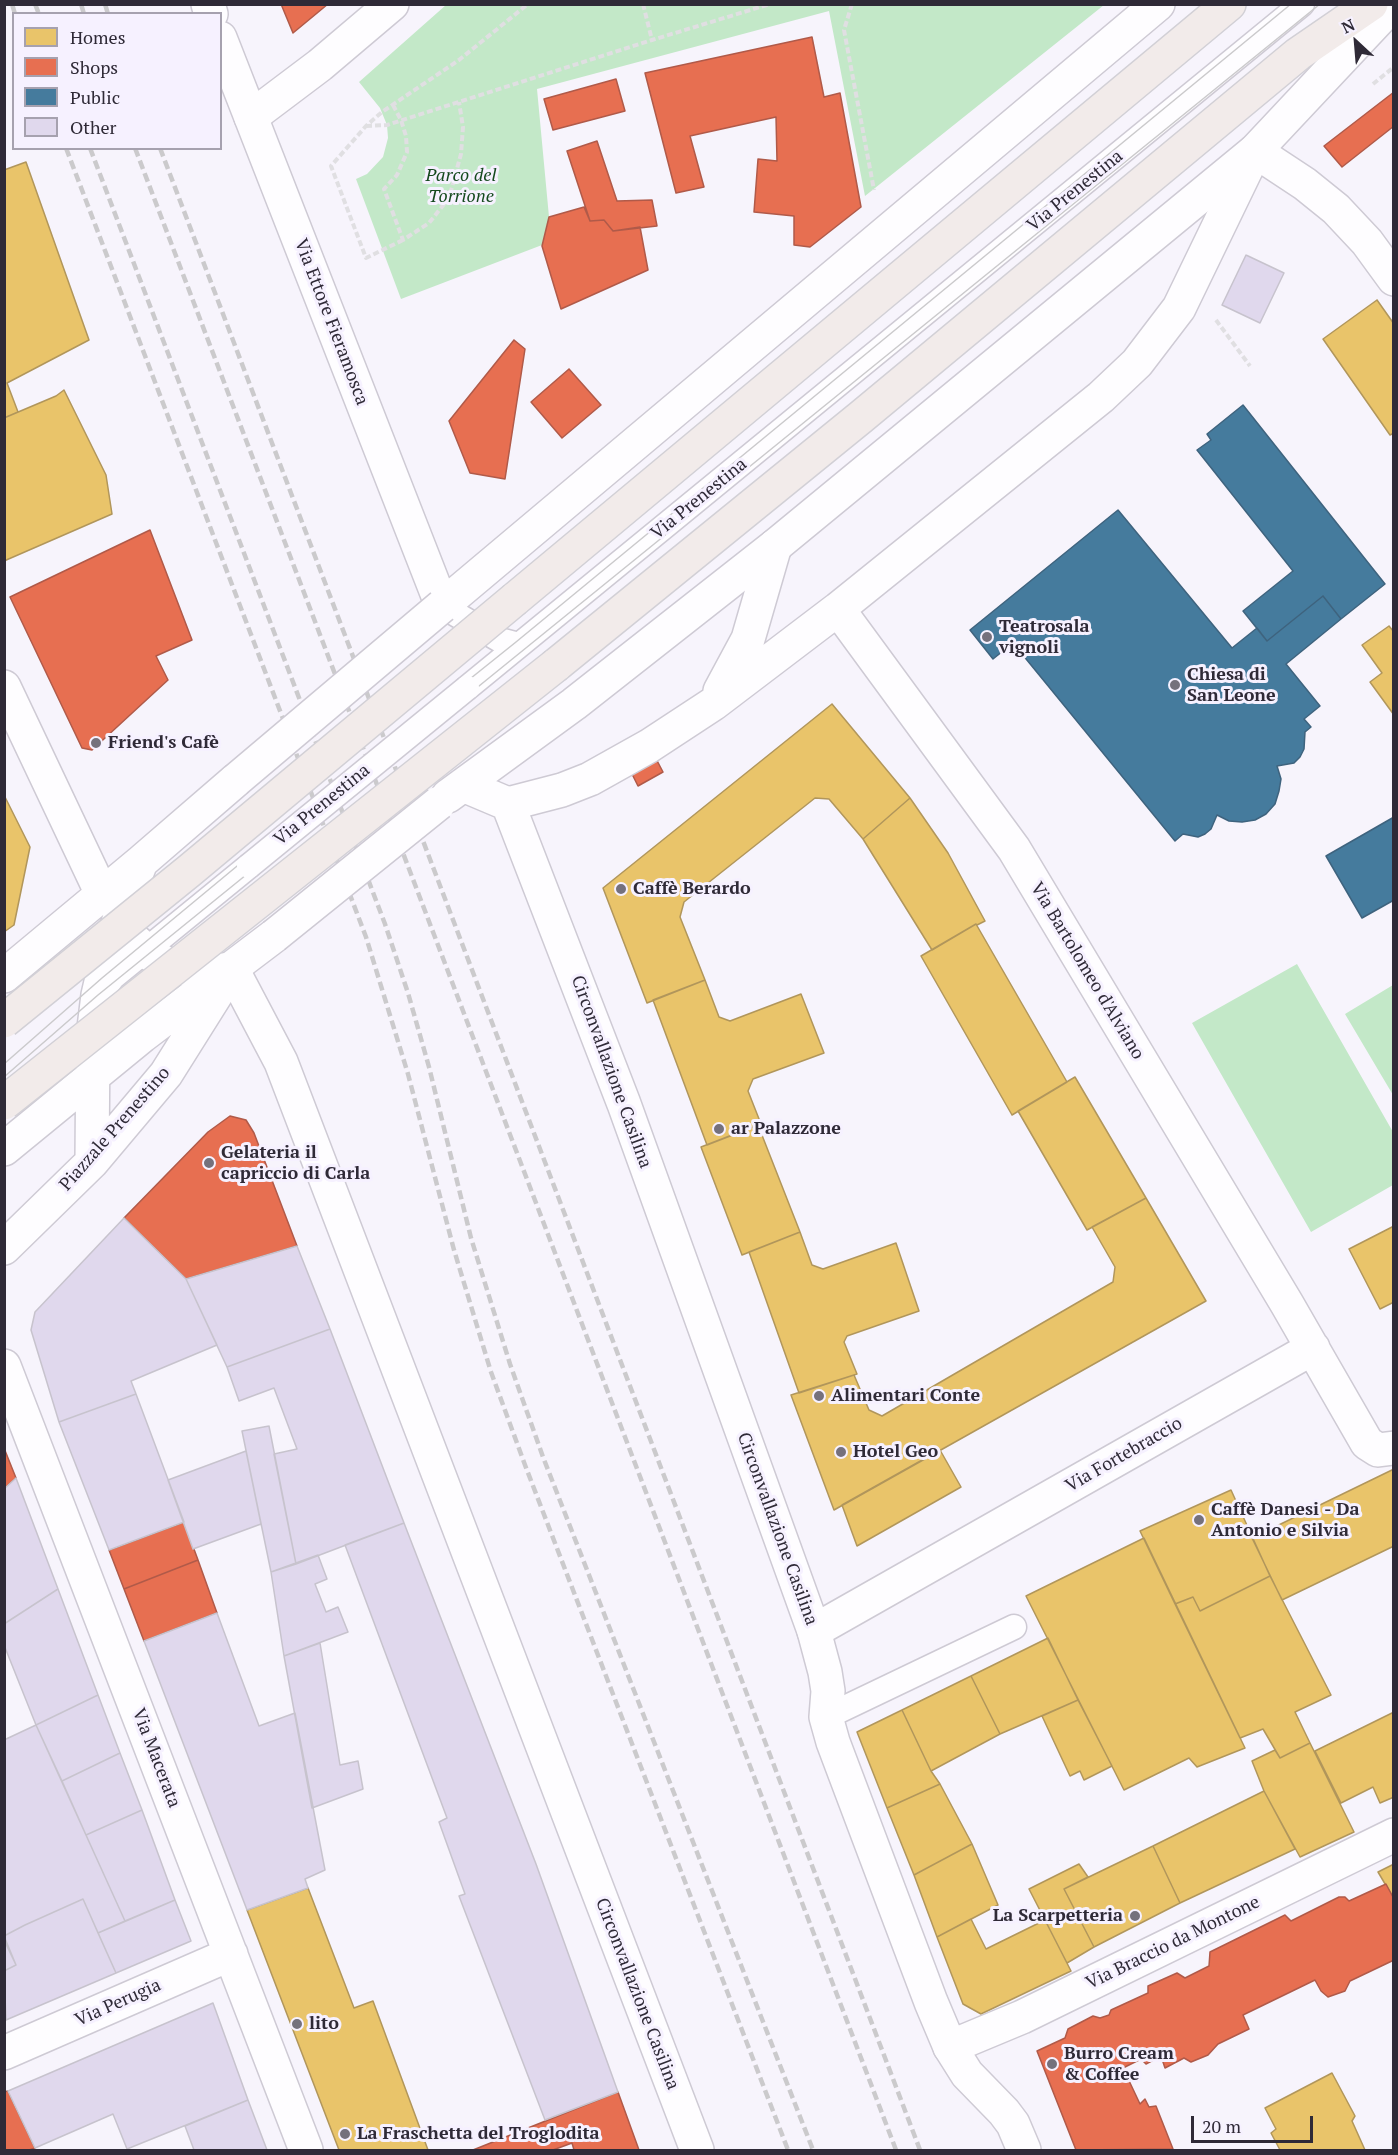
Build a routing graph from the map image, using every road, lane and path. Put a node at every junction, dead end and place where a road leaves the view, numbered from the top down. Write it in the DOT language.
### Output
graph roads {
  1 [pos="392,4"];
  2 [pos="528,4"];
  3 [pos="644,4"];
  4 [pos="771,4"];
  5 [pos="852,4"];
  6 [pos="1158,4"];
  7 [pos="1229,4"];
  8 [pos="1302,4"];
  9 [pos="1371,4"];
  10 [pos="1393,4"];
  11 [pos="651,40"];
  12 [pos="222,43"];
  13 [pos="459,102"];
  14 [pos="393,105"];
  15 [pos="251,117"];
  16 [pos="401,120"];
  17 [pos="366,126"];
  18 [pos="1256,151"];
  19 [pos="874,190"];
  20 [pos="404,240"];
  21 [pos="1394,279"];
  22 [pos="1216,320"];
  23 [pos="1251,366"];
  24 [pos="775,546"];
  25 [pos="442,606"];
  26 [pos="838,609"];
  27 [pos="519,645"];
  28 [pos="4,687"];
  29 [pos="713,704"];
  30 [pos="451,794"];
  31 [pos="508,804"];
  32 [pos="112,903"];
  33 [pos="145,950"];
  34 [pos="232,969"];
  35 [pos="4,976"];
  36 [pos="98,995"];
  37 [pos="4,1021"];
  38 [pos="92,1078"];
  39 [pos="4,1103"];
  40 [pos="4,1149"];
  41 [pos="92,1162"];
  42 [pos="4,1248"];
  43 [pos="1313,1348"];
  44 [pos="4,1366"];
  45 [pos="1394,1448"];
  46 [pos="1014,1627"];
  47 [pos="813,1631"];
  48 [pos="826,1717"];
  49 [pos="1394,1835"];
  50 [pos="231,1954"];
  51 [pos="950,2047"];
  52 [pos="4,2053"];
  53 [pos="306,2151"];
  54 [pos="697,2151"];
  55 [pos="1024,2151"];
  1 -- 15 [label="street"];
  2 -- 14 [label="path"];
  3 -- 11 [label="path"];
  4 -- 11 [label="path"];
  5 -- 19 [label="path"];
  6 -- 25 [label="street"];
  7 -- 37 [label="highway, bridge"];
  8 -- 27 [label="lane, Via Prenestina"];
  9 -- 39 [label="highway, bridge"];
  10 -- 18 [label="street"];
  11 -- 13 [label="path"];
  12 -- 15 [label="street, Via Ettore Fieramosca"];
  13 -- 16 [label="path"];
  13 -- 20 [label="path"];
  14 -- 16 [label="path"];
  14 -- 17 [label="path"];
  15 -- 25 [label="street, Via Ettore Fieramosca"];
  16 -- 17 [label="path"];
  16 -- 20 [label="path"];
  17 -- 20 [label="path"];
  18 -- 21 [label="street"];
  18 -- 24 [label="street"];
  18 -- 26 [label="street"];
  22 -- 23 [label="path"];
  24 -- 29 [label="street"];
  24 -- 30 [label="street"];
  25 -- 27 [label="lane"];
  25 -- 32 [label="street, bridge"];
  26 -- 29 [label="street"];
  26 -- 43 [label="street, Via Bartolomeo d'Alviano"];
  27 -- 33 [label="lane, Via Prenestina, bridge"];
  28 -- 32 [label="street"];
  29 -- 31 [label="street"];
  30 -- 31 [label="street"];
  30 -- 34 [label="street, Piazzale Prenestino, bridge"];
  31 -- 47 [label="street, Circonvallazione Casilina"];
  32 -- 33 [label="street"];
  32 -- 35 [label="street"];
  32 -- 36 [label="street"];
  33 -- 34 [label="street"];
  33 -- 36 [label="lane, Via Prenestina"];
  34 -- 38 [label="street, Piazzale Prenestino"];
  34 -- 41 [label="street, Piazzale Prenestino"];
  34 -- 54 [label="street, Circonvallazione Casilina"];
  36 -- 38 [label="street"];
  38 -- 40 [label="street, Piazzale Prenestino"];
  38 -- 41 [label="street"];
  41 -- 42 [label="street, Piazzale Prenestino"];
  43 -- 45 [label="street"];
  43 -- 47 [label="street, Via Fortebraccio"];
  44 -- 50 [label="street, Via Macerata"];
  46 -- 48 [label="lane"];
  47 -- 48 [label="street, Circonvallazione Casilina"];
  48 -- 51 [label="street, Circonvallazione Casilina"];
  49 -- 51 [label="street, Via Braccio da Montone"];
  50 -- 52 [label="street, Via Perugia"];
  50 -- 53 [label="street, Via Macerata"];
  51 -- 55 [label="street, Circonvallazione Casilina"];
}
